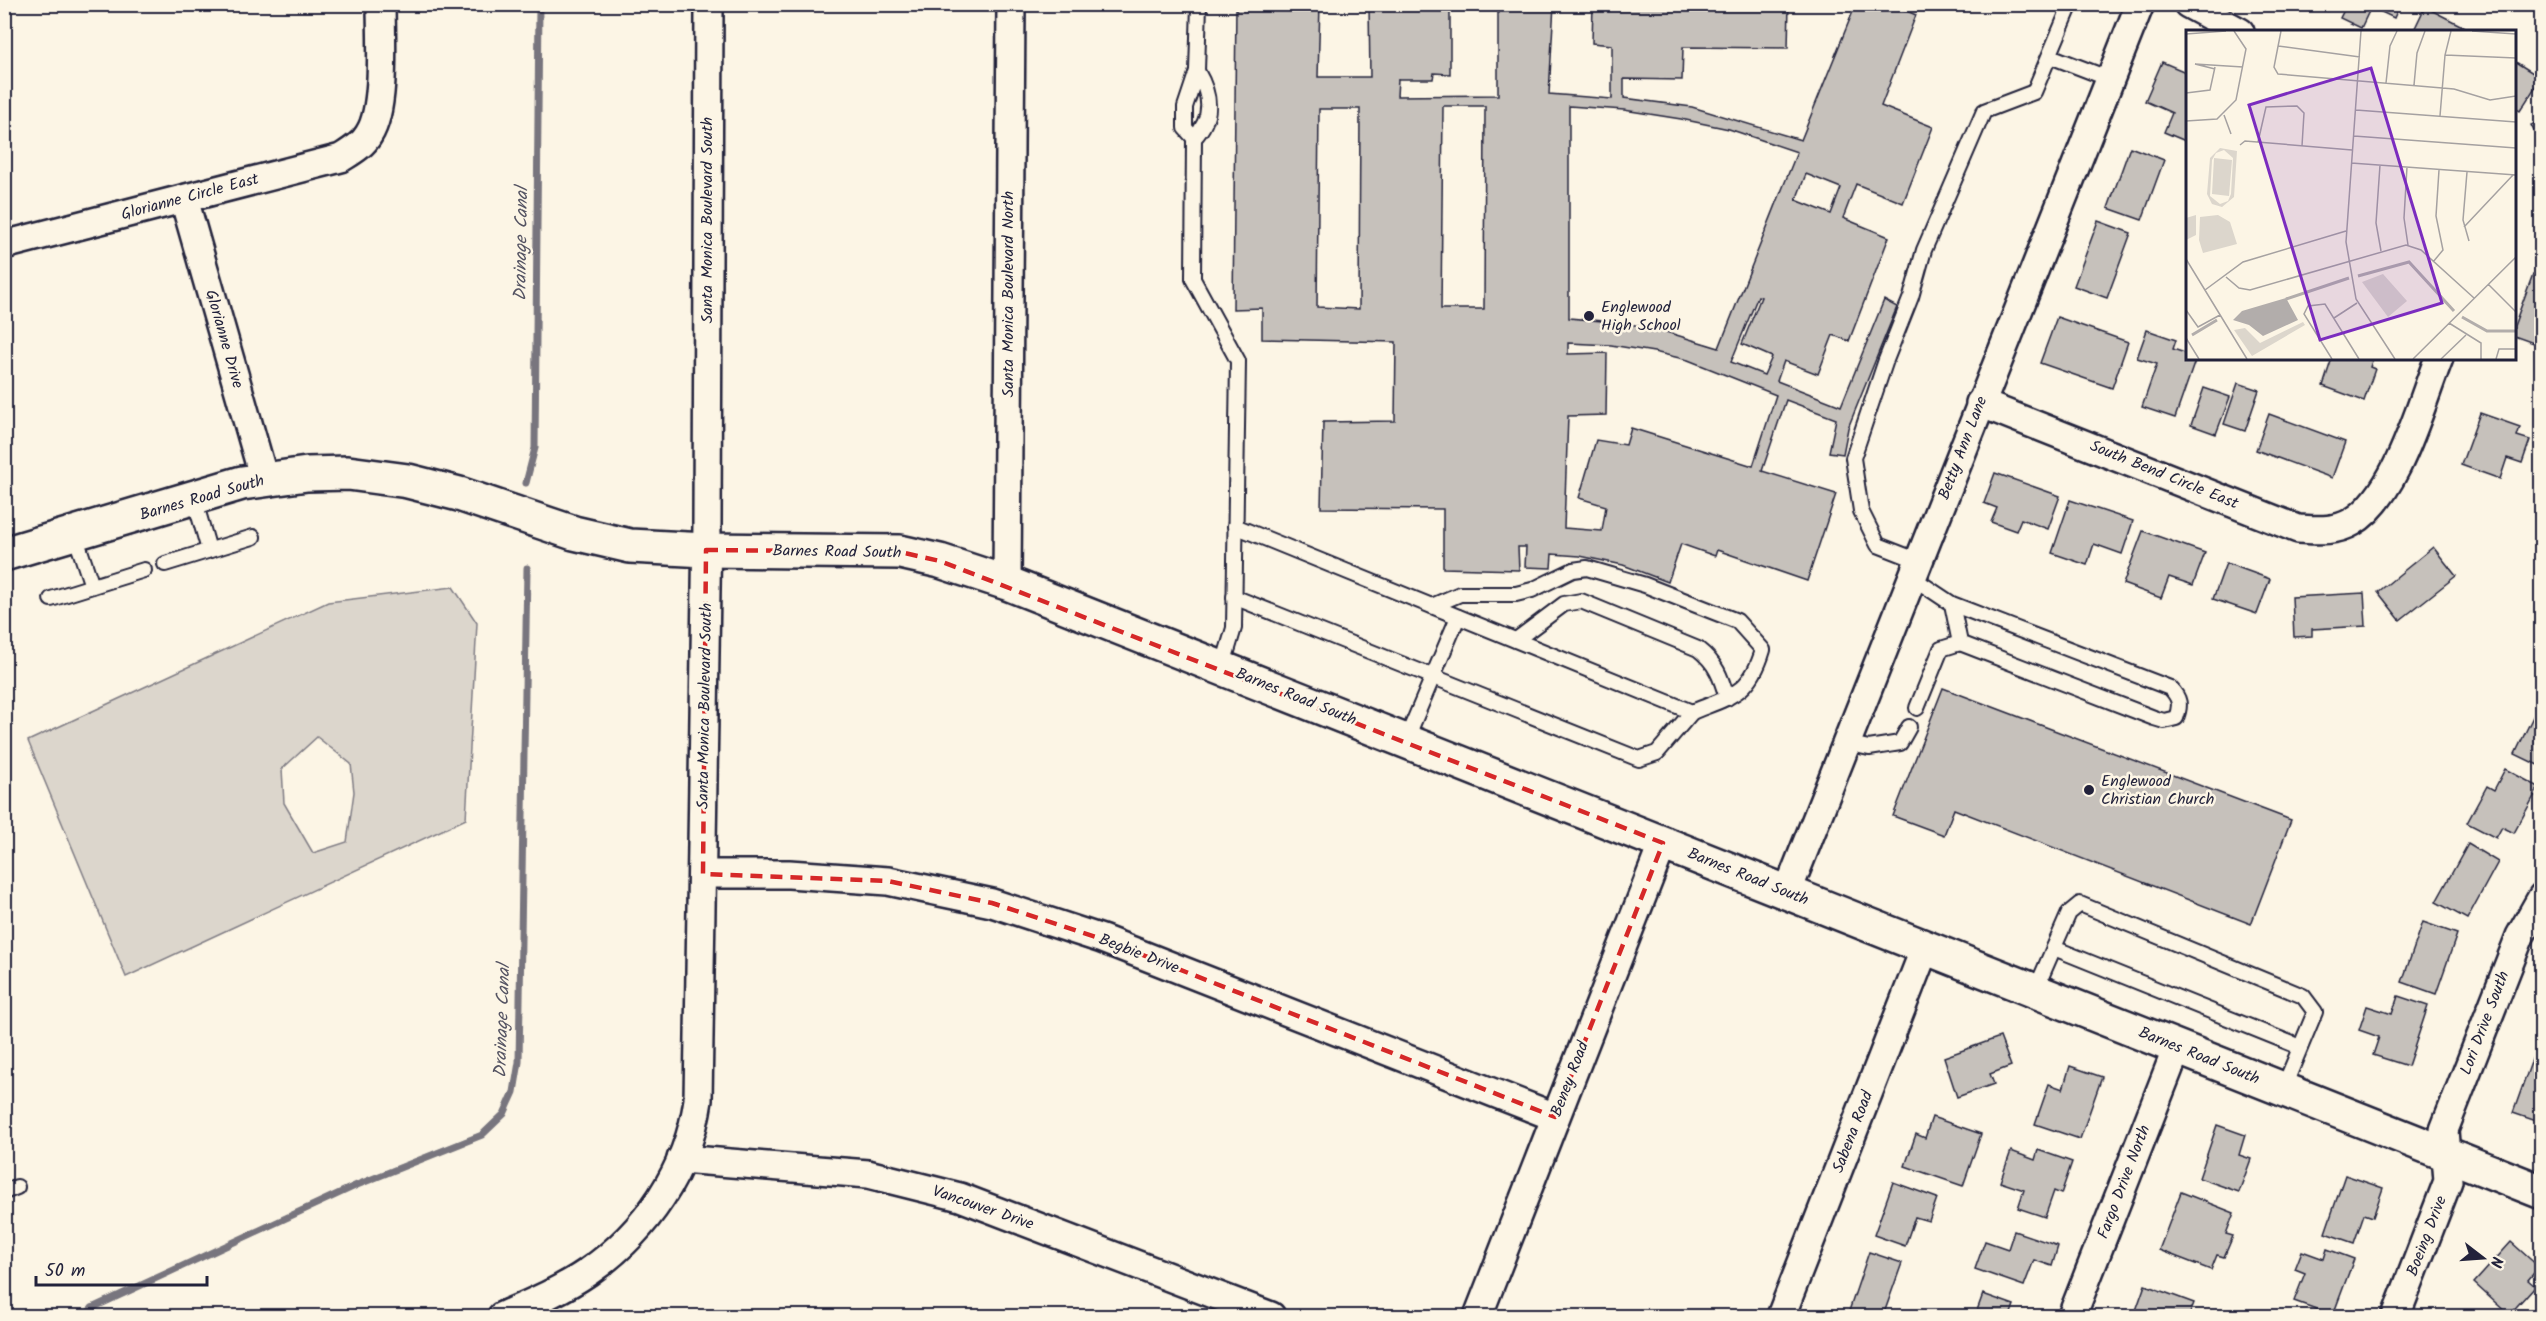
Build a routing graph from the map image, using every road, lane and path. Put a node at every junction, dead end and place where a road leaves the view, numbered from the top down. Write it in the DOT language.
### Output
graph roads {
  1 [pos="381,4"];
  2 [pos="709,4"];
  3 [pos="1011,4"];
  4 [pos="1199,4"];
  5 [pos="2071,4"];
  6 [pos="2140,4"];
  7 [pos="2188,4"];
  8 [pos="2236,30"];
  9 [pos="2050,56"];
  10 [pos="1197,71"];
  11 [pos="2110,80"];
  12 [pos="1194,138"];
  13 [pos="184,199"];
  14 [pos="4,245"];
  15 [pos="2438,360"];
  16 [pos="1980,403"];
  17 [pos="264,479"];
  18 [pos="194,498"];
  19 [pos="1235,526"];
  20 [pos="75,535"];
  21 [pos="253,537"];
  22 [pos="209,550"];
  23 [pos="706,550"];
  24 [pos="4,554"];
  25 [pos="165,564"];
  26 [pos="144,570"];
  27 [pos="1916,570"];
  28 [pos="1007,583"];
  29 [pos="92,586"];
  30 [pos="1234,597"];
  31 [pos="51,599"];
  32 [pos="1953,604"];
  33 [pos="1432,606"];
  34 [pos="1458,617"];
  35 [pos="1516,640"];
  36 [pos="1960,643"];
  37 [pos="1222,668"];
  38 [pos="1432,676"];
  39 [pos="1727,698"];
  40 [pos="1917,708"];
  41 [pos="1692,712"];
  42 [pos="1909,727"];
  43 [pos="1406,740"];
  44 [pos="1846,743"];
  45 [pos="1663,843"];
  46 [pos="703,874"];
  47 [pos="1787,893"];
  48 [pos="2541,897"];
  49 [pos="1925,948"];
  50 [pos="2054,948"];
  51 [pos="2035,991"];
  52 [pos="2300,1047"];
  53 [pos="2177,1048"];
  54 [pos="2283,1089"];
  55 [pos="1555,1118"];
  56 [pos="2445,1153"];
  57 [pos="681,1159"];
  58 [pos="2541,1192"];
  59 [pos="502,1317"];
  60 [pos="1271,1317"];
  61 [pos="1478,1317"];
  62 [pos="1781,1317"];
  63 [pos="2072,1317"];
  64 [pos="2396,1317"];
  1 -- 13 [label="street, Glorianne Circle East"];
  2 -- 23 [label="street, Santa Monica Boulevard South"];
  3 -- 28 [label="street, Santa Monica Boulevard North"];
  4 -- 10 [label="lane"];
  5 -- 9 [label="lane"];
  6 -- 11 [label="street, Betty Ann Lane"];
  7 -- 8 [label="street"];
  9 -- 11 [label="lane"];
  9 -- 27 [label="lane"];
  10 -- 12 [label="lane"];
  10 -- 12 [label="lane"];
  11 -- 16 [label="street, Betty Ann Lane"];
  12 -- 19 [label="lane"];
  13 -- 14 [label="street, Glorianne Circle East"];
  13 -- 17 [label="street, Glorianne Drive"];
  15 -- 16 [label="street, South Bend Circle East"];
  16 -- 27 [label="street, Betty Ann Lane"];
  17 -- 18 [label="street, Barnes Road South"];
  17 -- 23 [label="street, Barnes Road South"];
  18 -- 20 [label="street, Barnes Road South"];
  18 -- 22 [label="lane"];
  19 -- 30 [label="lane"];
  19 -- 33 [label="lane"];
  20 -- 24 [label="street, Barnes Road South"];
  20 -- 29 [label="lane"];
  21 -- 22 [label="lane"];
  22 -- 25 [label="lane"];
  23 -- 28 [label="street, Barnes Road South"];
  23 -- 46 [label="street, Santa Monica Boulevard South"];
  26 -- 29 [label="lane"];
  27 -- 32 [label="lane"];
  27 -- 44 [label="street, Betty Ann Lane"];
  28 -- 37 [label="street, Barnes Road South"];
  29 -- 31 [label="lane"];
  30 -- 37 [label="lane"];
  30 -- 38 [label="lane"];
  32 -- 36 [label="lane"];
  32 -- 36 [label="lane"];
  33 -- 34 [label="lane"];
  33 -- 39 [label="lane"];
  34 -- 35 [label="lane"];
  34 -- 38 [label="lane"];
  35 -- 39 [label="lane"];
  35 -- 41 [label="lane"];
  36 -- 40 [label="lane"];
  37 -- 43 [label="street, Barnes Road South"];
  38 -- 41 [label="lane"];
  38 -- 43 [label="lane"];
  39 -- 41 [label="lane"];
  42 -- 44 [label="lane"];
  43 -- 45 [label="street, Barnes Road South"];
  44 -- 47 [label="street, Betty Ann Lane"];
  45 -- 47 [label="street, Barnes Road South"];
  45 -- 55 [label="street, Beney Road"];
  46 -- 55 [label="street, Begbie Drive"];
  46 -- 57 [label="street, Santa Monica Boulevard South"];
  47 -- 49 [label="street, Barnes Road South"];
  48 -- 56 [label="street, Lori Drive South"];
  49 -- 51 [label="street, Barnes Road South"];
  49 -- 62 [label="street, Sabena Road"];
  50 -- 51 [label="lane"];
  50 -- 52 [label="lane"];
  50 -- 52 [label="lane"];
  51 -- 53 [label="street, Barnes Road South"];
  52 -- 54 [label="lane"];
  53 -- 54 [label="street, Barnes Road South"];
  53 -- 63 [label="street, Fargo Drive North"];
  54 -- 56 [label="street, Barnes Road South"];
  55 -- 61 [label="street, Beney Road"];
  56 -- 58 [label="street, Barnes Road South"];
  56 -- 64 [label="street, Boeing Drive"];
  57 -- 59 [label="street, Santa Monica Boulevard South"];
  57 -- 60 [label="street, Vancouver Drive"];
}
